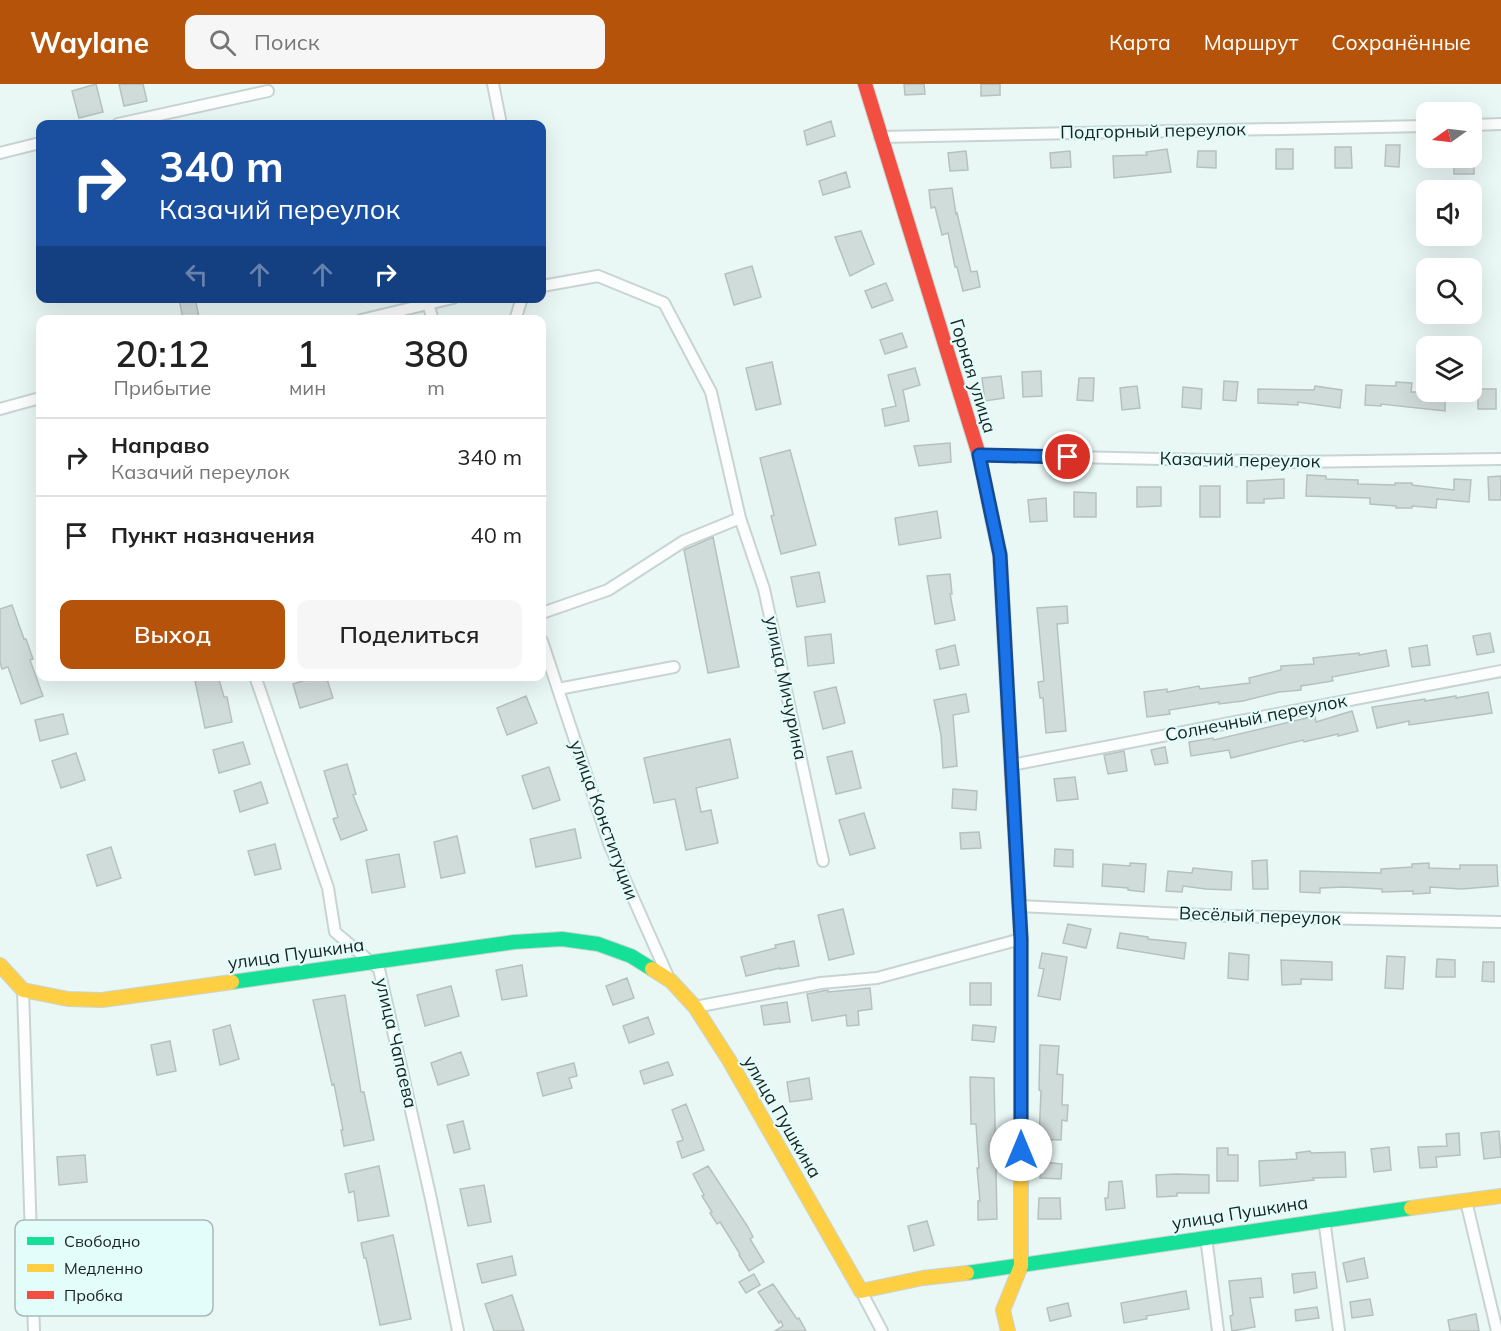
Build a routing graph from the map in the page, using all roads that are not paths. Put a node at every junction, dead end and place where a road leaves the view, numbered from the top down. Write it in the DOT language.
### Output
graph roads {
  1 [pos="493,84"];
  2 [pos="865,84"];
  3 [pos="268,91"];
  4 [pos="136,120"];
  5 [pos="500,120"];
  6 [pos="1501,124"];
  7 [pos="1482,125"];
  8 [pos="1416,126"];
  9 [pos="879,137"];
  10 [pos="36,144"];
  11 [pos="0,153"];
  12 [pos="546,285"];
  13 [pos="432,303"];
  14 [pos="428,304"];
  15 [pos="382,315"];
  16 [pos="431,315"];
  17 [pos="36,399"];
  18 [pos="0,409"];
  19 [pos="979,455"];
  20 [pos="1501,459"];
  21 [pos="740,518"];
  22 [pos="546,612"];
  23 [pos="546,653"];
  24 [pos="674,667"];
  25 [pos="1501,671"];
  26 [pos="257,681"];
  27 [pos="558,689"];
  28 [pos="1011,765"];
  29 [pos="823,861"];
  30 [pos="1019,906"];
  31 [pos="1501,922"];
  32 [pos="1021,939"];
  33 [pos="370,961"];
  34 [pos="0,965"];
  35 [pos="670,981"];
  36 [pos="23,990"];
  37 [pos="695,1007"];
  38 [pos="1501,1196"];
  39 [pos="1466,1201"];
  40 [pos="1324,1219"];
  41 [pos="30,1220"];
  42 [pos="1206,1237"];
  43 [pos="1021,1266"];
  44 [pos="861,1290"];
  45 [pos="34,1316"];
  46 [pos="34,1331"];
  47 [pos="458,1331"];
  48 [pos="882,1331"];
  49 [pos="1008,1331"];
  50 [pos="1218,1331"];
  51 [pos="1339,1331"];
  52 [pos="1497,1331"];
  1 -- 5 [label="street"];
  2 -- 9 [label="main road, Горная улица"];
  3 -- 4 [label="street"];
  6 -- 7 [label="street"];
  8 -- 9 [label="street, Подгорный переулок"];
  9 -- 19 [label="main road, Горная улица"];
  10 -- 11 [label="street"];
  12 -- 21 [label="street, улица Мичурина"];
  13 -- 14 [label="street"];
  14 -- 15 [label="street"];
  14 -- 16 [label="street"];
  17 -- 18 [label="street"];
  19 -- 20 [label="street, Казачий переулок"];
  19 -- 28 [label="main road, Горная улица"];
  21 -- 22 [label="street"];
  21 -- 29 [label="street, улица Мичурина"];
  23 -- 27 [label="street, улица Конституции"];
  24 -- 27 [label="street"];
  25 -- 28 [label="street, Солнечный переулок"];
  26 -- 33 [label="street, улица Чапаева"];
  27 -- 35 [label="street, улица Конституции"];
  28 -- 30 [label="main road, Горная улица"];
  30 -- 31 [label="street, Весёлый переулок"];
  30 -- 32 [label="main road, Горная улица"];
  32 -- 37 [label="street"];
  32 -- 43 [label="main road, Горная улица"];
  33 -- 35 [label="main road, улица Пушкина"];
  33 -- 36 [label="main road, улица Пушкина"];
  33 -- 47 [label="street, улица Чапаева"];
  34 -- 36 [label="main road"];
  35 -- 37 [label="main road, улица Пушкина"];
  36 -- 41 [label="street"];
  37 -- 44 [label="main road, улица Пушкина"];
  38 -- 39 [label="main road, улица Пушкина"];
  39 -- 40 [label="main road, улица Пушкина"];
  39 -- 52 [label="street"];
  40 -- 42 [label="main road, улица Пушкина"];
  40 -- 51 [label="street"];
  42 -- 43 [label="main road, улица Пушкина"];
  42 -- 50 [label="street"];
  43 -- 44 [label="main road, улица Пушкина"];
  43 -- 49 [label="main road, Горная улица"];
  44 -- 48 [label="street"];
  45 -- 46 [label="street"];
}
